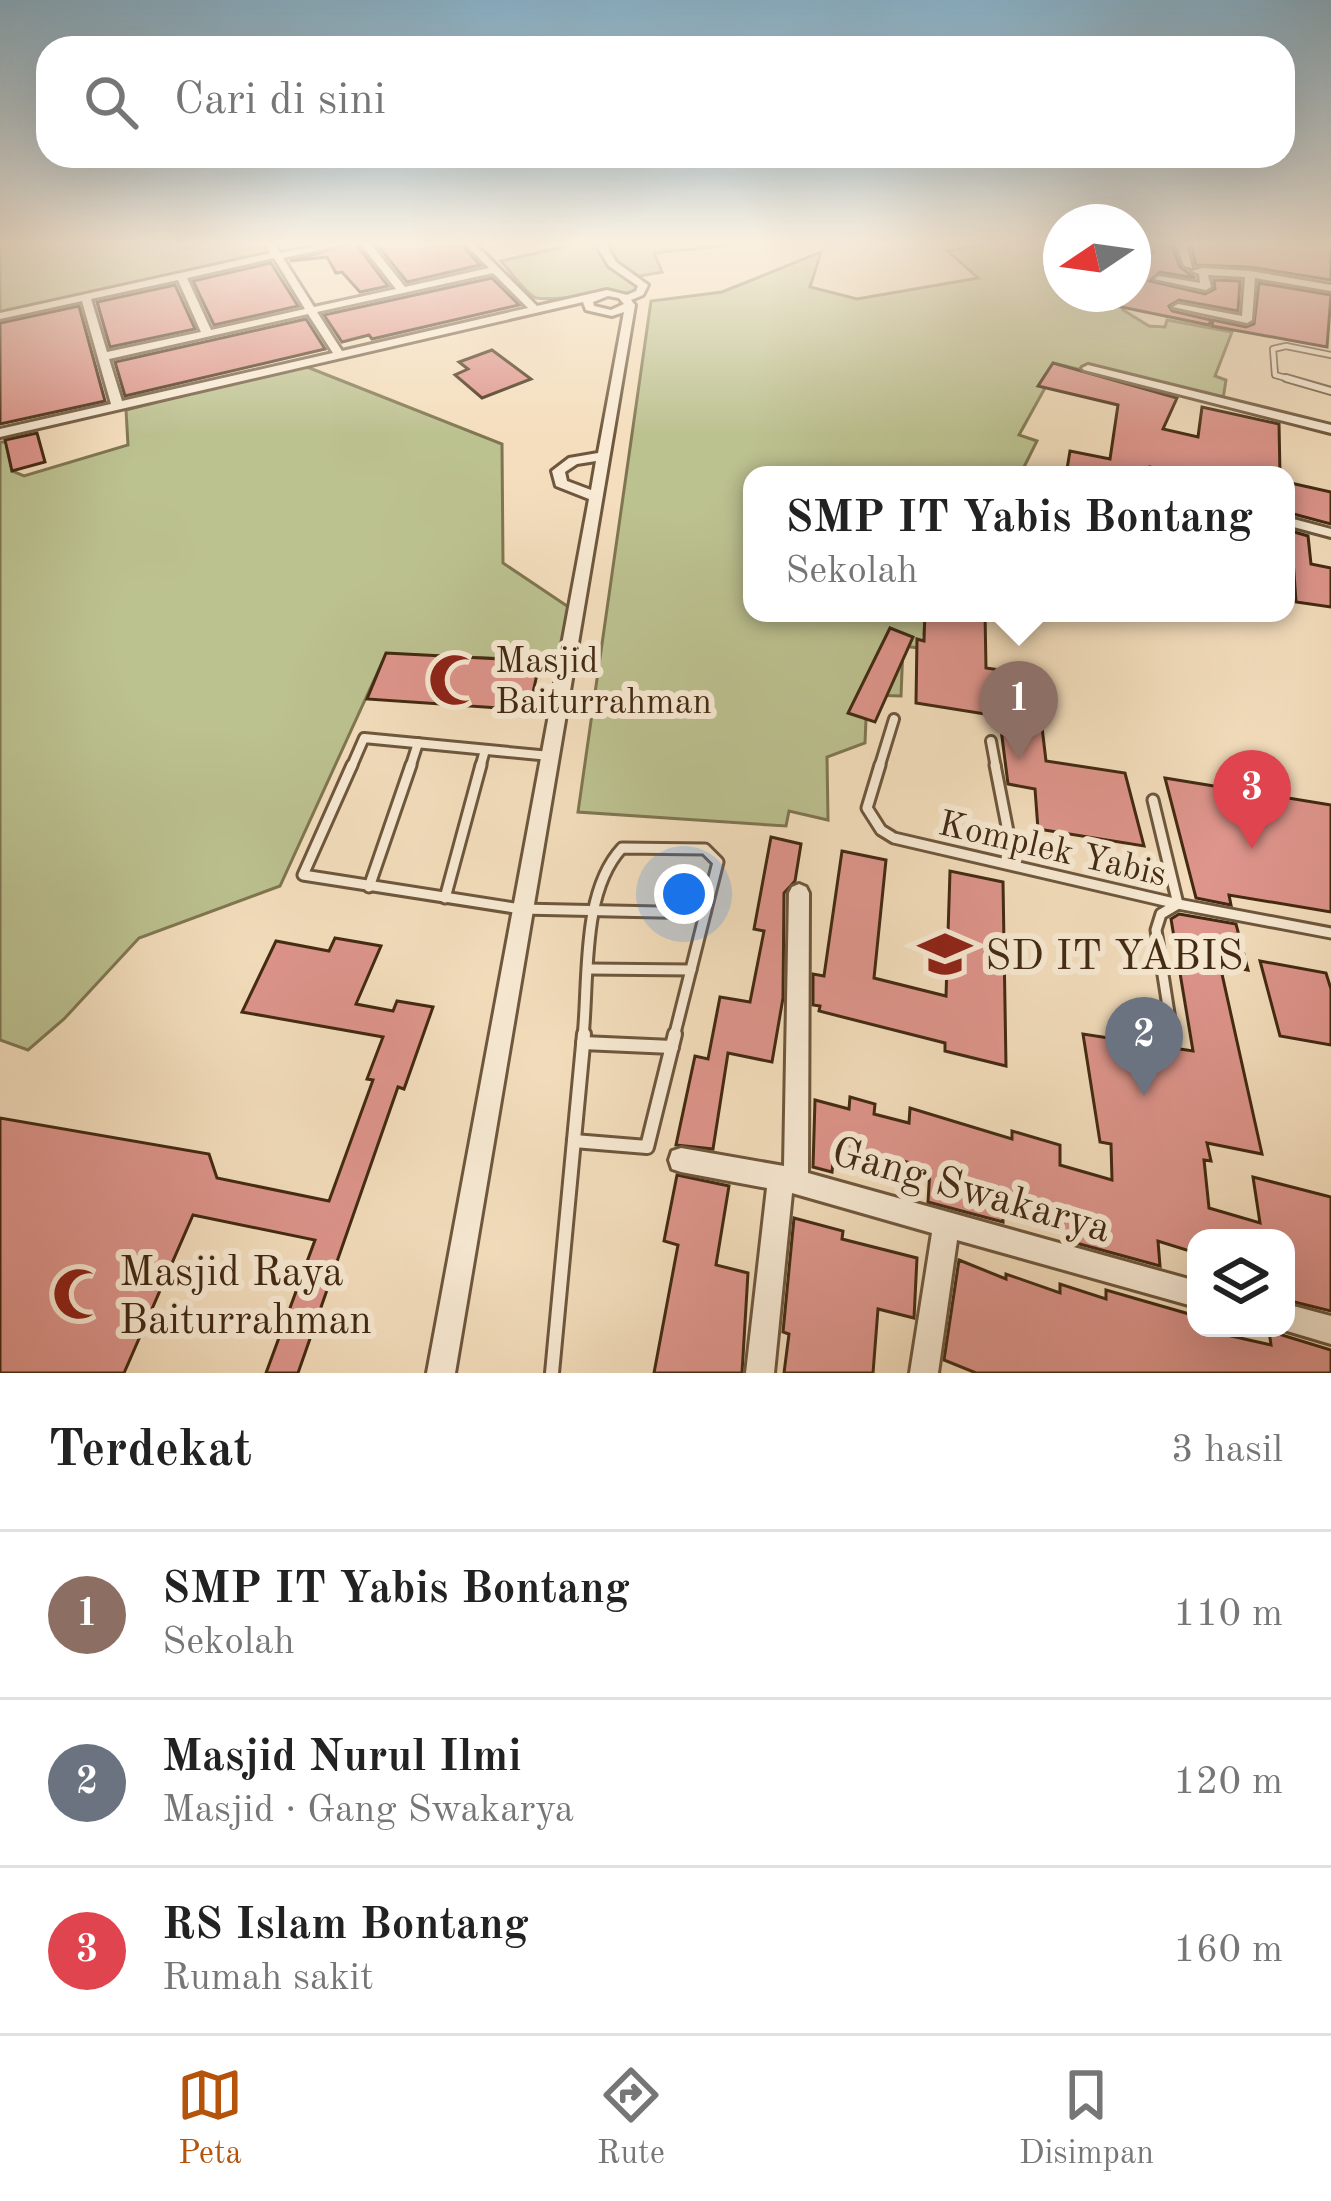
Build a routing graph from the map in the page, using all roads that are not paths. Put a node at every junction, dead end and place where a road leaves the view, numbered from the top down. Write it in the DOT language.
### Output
graph roads {
  1 [pos="43,307"];
  2 [pos="88,307"];
  3 [pos="196,307"];
  4 [pos="311,307"];
  5 [pos="326,307"];
  6 [pos="534,307"];
  7 [pos="558,307"];
  8 [pos="624,307"];
  9 [pos="628,307"];
  10 [pos="1178,307"];
  11 [pos="1248,307"];
  12 [pos="593,309"];
  13 [pos="313,310"];
  14 [pos="0,316"];
  15 [pos="207,333"];
  16 [pos="621,345"];
  17 [pos="338,352"];
  18 [pos="1331,355"];
  19 [pos="101,357"];
  20 [pos="1088,368"];
  21 [pos="1331,391"];
  22 [pos="117,406"];
  23 [pos="1331,429"];
  24 [pos="0,433"];
  25 [pos="602,456"];
  26 [pos="595,497"];
  27 [pos="1295,523"];
  28 [pos="1331,533"];
  29 [pos="894,719"];
  30 [pos="992,741"];
  31 [pos="418,743"];
  32 [pos="485,750"];
  33 [pos="551,757"];
  34 [pos="1153,800"];
  35 [pos="1014,862"];
  36 [pos="369,886"];
  37 [pos="799,893"];
  38 [pos="445,898"];
  39 [pos="1178,904"];
  40 [pos="521,909"];
  41 [pos="596,911"];
  42 [pos="705,913"];
  43 [pos="1331,933"];
  44 [pos="590,969"];
  45 [pos="691,970"];
  46 [pos="1171,1026"];
  47 [pos="583,1042"];
  48 [pos="672,1047"];
  49 [pos="574,1141"];
  50 [pos="681,1160"];
  51 [pos="788,1180"];
  52 [pos="946,1226"];
  53 [pos="1187,1292"];
  54 [pos="1295,1320"];
  55 [pos="1331,1330"];
  56 [pos="441,1373"];
  57 [pos="552,1373"];
  58 [pos="760,1373"];
  59 [pos="925,1373"];
  1 -- 14 [label="street"];
  2 -- 19 [label="street"];
  3 -- 15 [label="street"];
  4 -- 13 [label="street"];
  5 -- 13 [label="street"];
  6 -- 17 [label="street"];
  7 -- 12 [label="street"];
  8 -- 12 [label="street"];
  9 -- 16 [label="street"];
  10 -- 11 [label="street"];
  12 -- 16 [label="street"];
  13 -- 15 [label="street"];
  13 -- 17 [label="street"];
  15 -- 19 [label="street"];
  16 -- 25 [label="street"];
  17 -- 22 [label="street"];
  18 -- 21 [label="lane"];
  19 -- 22 [label="street"];
  20 -- 23 [label="street"];
  22 -- 24 [label="street"];
  25 -- 26 [label="street"];
  25 -- 26 [label="street"];
  26 -- 33 [label="street"];
  27 -- 28 [label="street"];
  29 -- 35 [label="lane, Komplek Yabis"];
  30 -- 35 [label="lane"];
  31 -- 32 [label="lane"];
  31 -- 36 [label="lane"];
  31 -- 36 [label="lane"];
  32 -- 33 [label="lane"];
  32 -- 38 [label="lane"];
  33 -- 40 [label="street"];
  34 -- 39 [label="lane"];
  35 -- 39 [label="lane, Komplek Yabis"];
  36 -- 38 [label="lane"];
  37 -- 51 [label="street"];
  38 -- 40 [label="lane"];
  39 -- 43 [label="lane, Komplek Yabis"];
  39 -- 46 [label="lane"];
  40 -- 41 [label="lane"];
  40 -- 56 [label="street"];
  41 -- 42 [label="lane"];
  41 -- 42 [label="lane"];
  41 -- 44 [label="lane"];
  42 -- 45 [label="lane"];
  44 -- 45 [label="lane"];
  44 -- 47 [label="lane"];
  45 -- 48 [label="lane"];
  47 -- 48 [label="lane"];
  47 -- 49 [label="lane"];
  48 -- 49 [label="lane"];
  49 -- 57 [label="lane"];
  50 -- 51 [label="street, Gang Swakarya"];
  51 -- 52 [label="street, Gang Swakarya"];
  51 -- 58 [label="street"];
  52 -- 53 [label="street, Gang Swakarya"];
  52 -- 59 [label="street"];
  54 -- 55 [label="street"];
}
